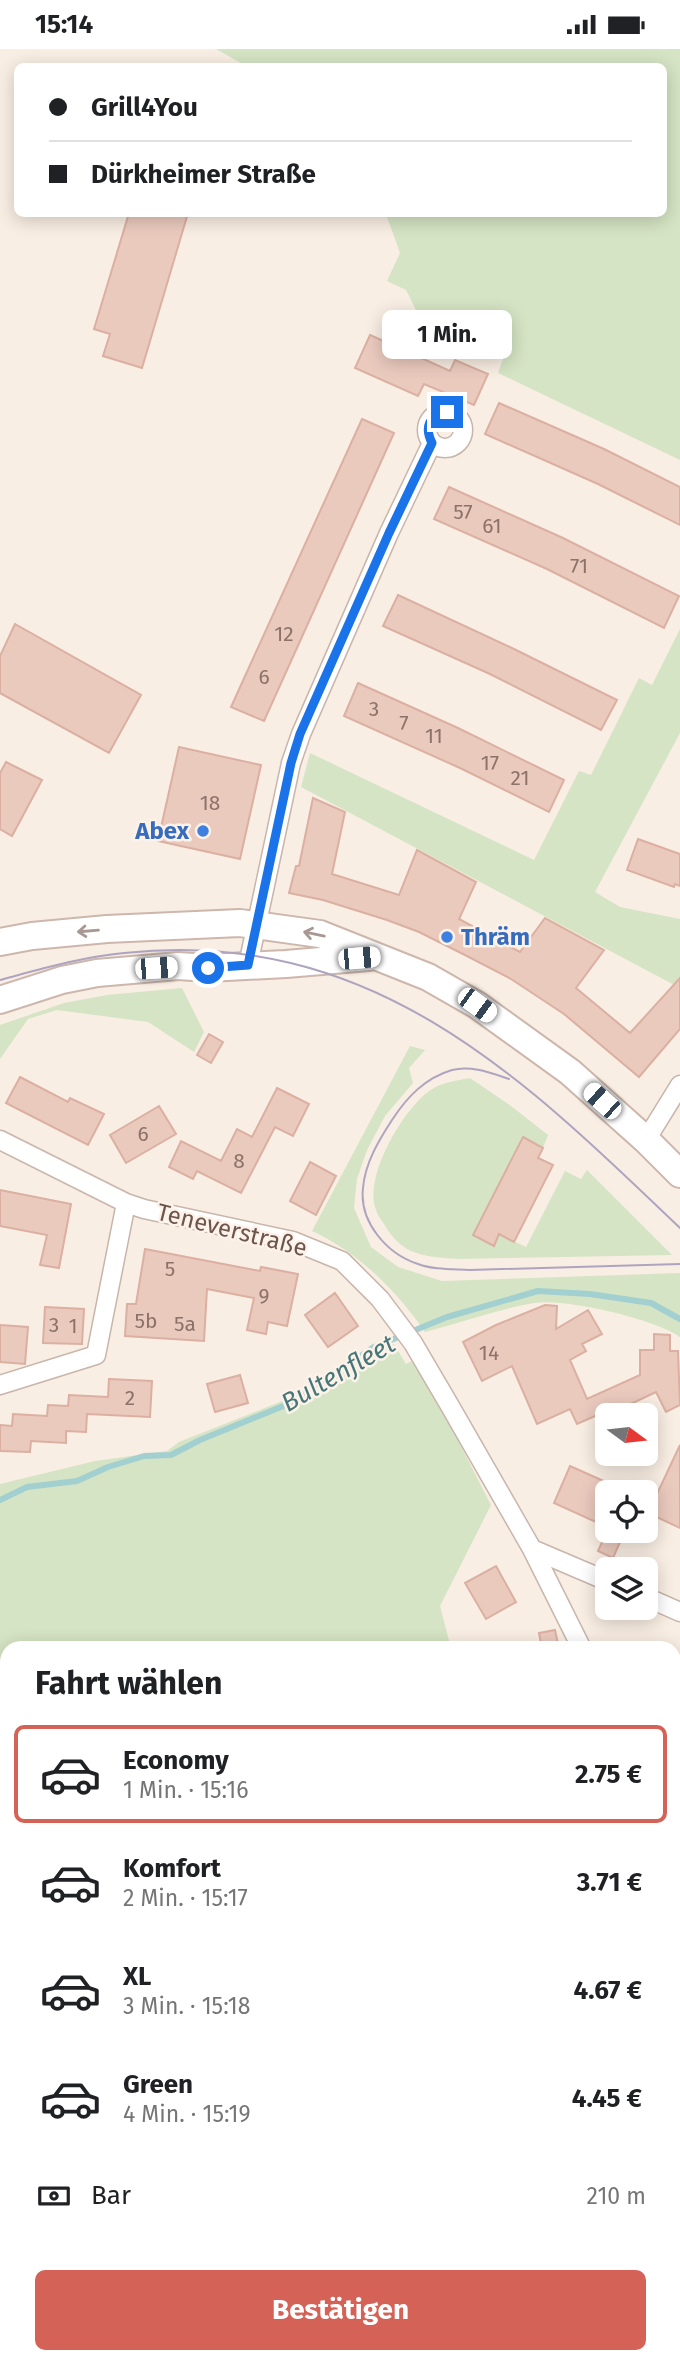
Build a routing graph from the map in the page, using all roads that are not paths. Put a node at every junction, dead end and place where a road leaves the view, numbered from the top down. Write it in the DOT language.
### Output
graph roads {
  1 [pos="432,443"];
  2 [pos="256,924"];
  3 [pos="0,942"];
  4 [pos="378,957"];
  5 [pos="248,965"];
  6 [pos="0,1000"];
  7 [pos="680,1085"];
  8 [pos="0,1140"];
  9 [pos="646,1140"];
  10 [pos="680,1174"];
  11 [pos="126,1203"];
  12 [pos="0,1385"];
  13 [pos="532,1549"];
  14 [pos="595,1576"];
  15 [pos="658,1602"];
  16 [pos="680,1612"];
  17 [pos="578,1641"];
  1 -- 2 [label="street"];
  2 -- 3 [label="street, one-way"];
  4 -- 2 [label="street, one-way"];
  2 -- 5 [label="street"];
  4 -- 5 [label="street"];
  4 -- 9 [label="street"];
  5 -- 6 [label="street"];
  7 -- 9 [label="street"];
  8 -- 11 [label="street, Teneverstraße"];
  9 -- 10 [label="street"];
  11 -- 12 [label="street"];
  11 -- 13 [label="street, Teneverstraße"];
  13 -- 14 [label="street"];
  13 -- 17 [label="street, Teneverstraße"];
  15 -- 16 [label="street"];
}
